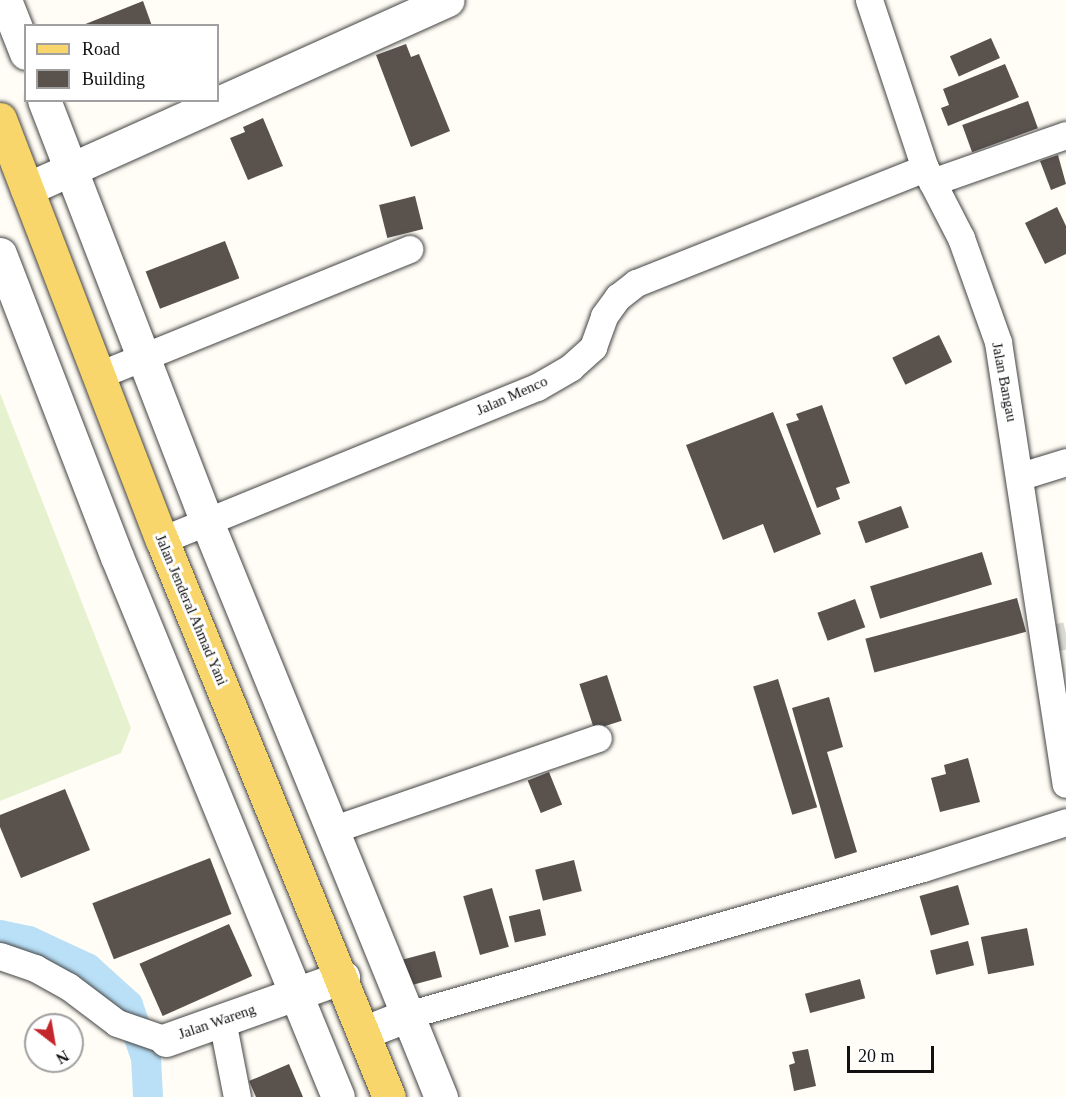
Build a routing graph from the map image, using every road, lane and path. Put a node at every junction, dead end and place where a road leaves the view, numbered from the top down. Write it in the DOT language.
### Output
graph roads {
  1 [pos="5,0"];
  2 [pos="447,0"];
  3 [pos="869,0"];
  4 [pos="24,48"];
  5 [pos="45,102"];
  6 [pos="0,119"];
  7 [pos="1066,135"];
  8 [pos="71,172"];
  9 [pos="929,175"];
  10 [pos="27,189"];
  11 [pos="409,249"];
  12 [pos="0,254"];
  13 [pos="145,359"];
  14 [pos="99,375"];
  15 [pos="1066,462"];
  16 [pos="1021,476"];
  17 [pos="207,522"];
  18 [pos="162,540"];
  19 [pos="598,738"];
  20 [pos="1066,784"];
  21 [pos="1066,822"];
  22 [pos="334,829"];
  23 [pos="0,956"];
  24 [pos="343,977"];
  25 [pos="298,994"];
  26 [pos="411,1014"];
  27 [pos="222,1020"];
  28 [pos="365,1032"];
  29 [pos="166,1040"];
  30 [pos="237,1097"];
  31 [pos="338,1097"];
  32 [pos="389,1097"];
  33 [pos="441,1097"];
  1 -- 4 [label="street"];
  2 -- 8 [label="street"];
  3 -- 9 [label="street, Jalan Bangau"];
  5 -- 8 [label="street"];
  6 -- 10 [label="main road, Jalan Jenderal Ahmad Yani"];
  7 -- 9 [label="street, Jalan Menco"];
  8 -- 10 [label="street"];
  8 -- 13 [label="street"];
  9 -- 16 [label="street, Jalan Bangau"];
  9 -- 17 [label="street, Jalan Menco"];
  10 -- 14 [label="main road, Jalan Jenderal Ahmad Yani"];
  11 -- 13 [label="street"];
  12 -- 25 [label="street"];
  13 -- 14 [label="street"];
  13 -- 17 [label="street"];
  14 -- 18 [label="main road, Jalan Jenderal Ahmad Yani"];
  15 -- 16 [label="street"];
  16 -- 20 [label="street, Jalan Bangau"];
  17 -- 18 [label="street, Jalan Menco"];
  17 -- 22 [label="street"];
  18 -- 24 [label="main road, Jalan Jenderal Ahmad Yani"];
  19 -- 22 [label="street"];
  21 -- 26 [label="street"];
  22 -- 26 [label="street"];
  23 -- 29 [label="street, Jalan Wareng"];
  24 -- 25 [label="street, Jalan Wareng"];
  24 -- 28 [label="main road, Jalan Jenderal Ahmad Yani"];
  25 -- 27 [label="street, Jalan Wareng"];
  25 -- 31 [label="street"];
  26 -- 28 [label="street"];
  26 -- 33 [label="street"];
  27 -- 29 [label="street, Jalan Wareng"];
  27 -- 30 [label="street"];
  28 -- 32 [label="main road, Jalan Jenderal Ahmad Yani"];
}
